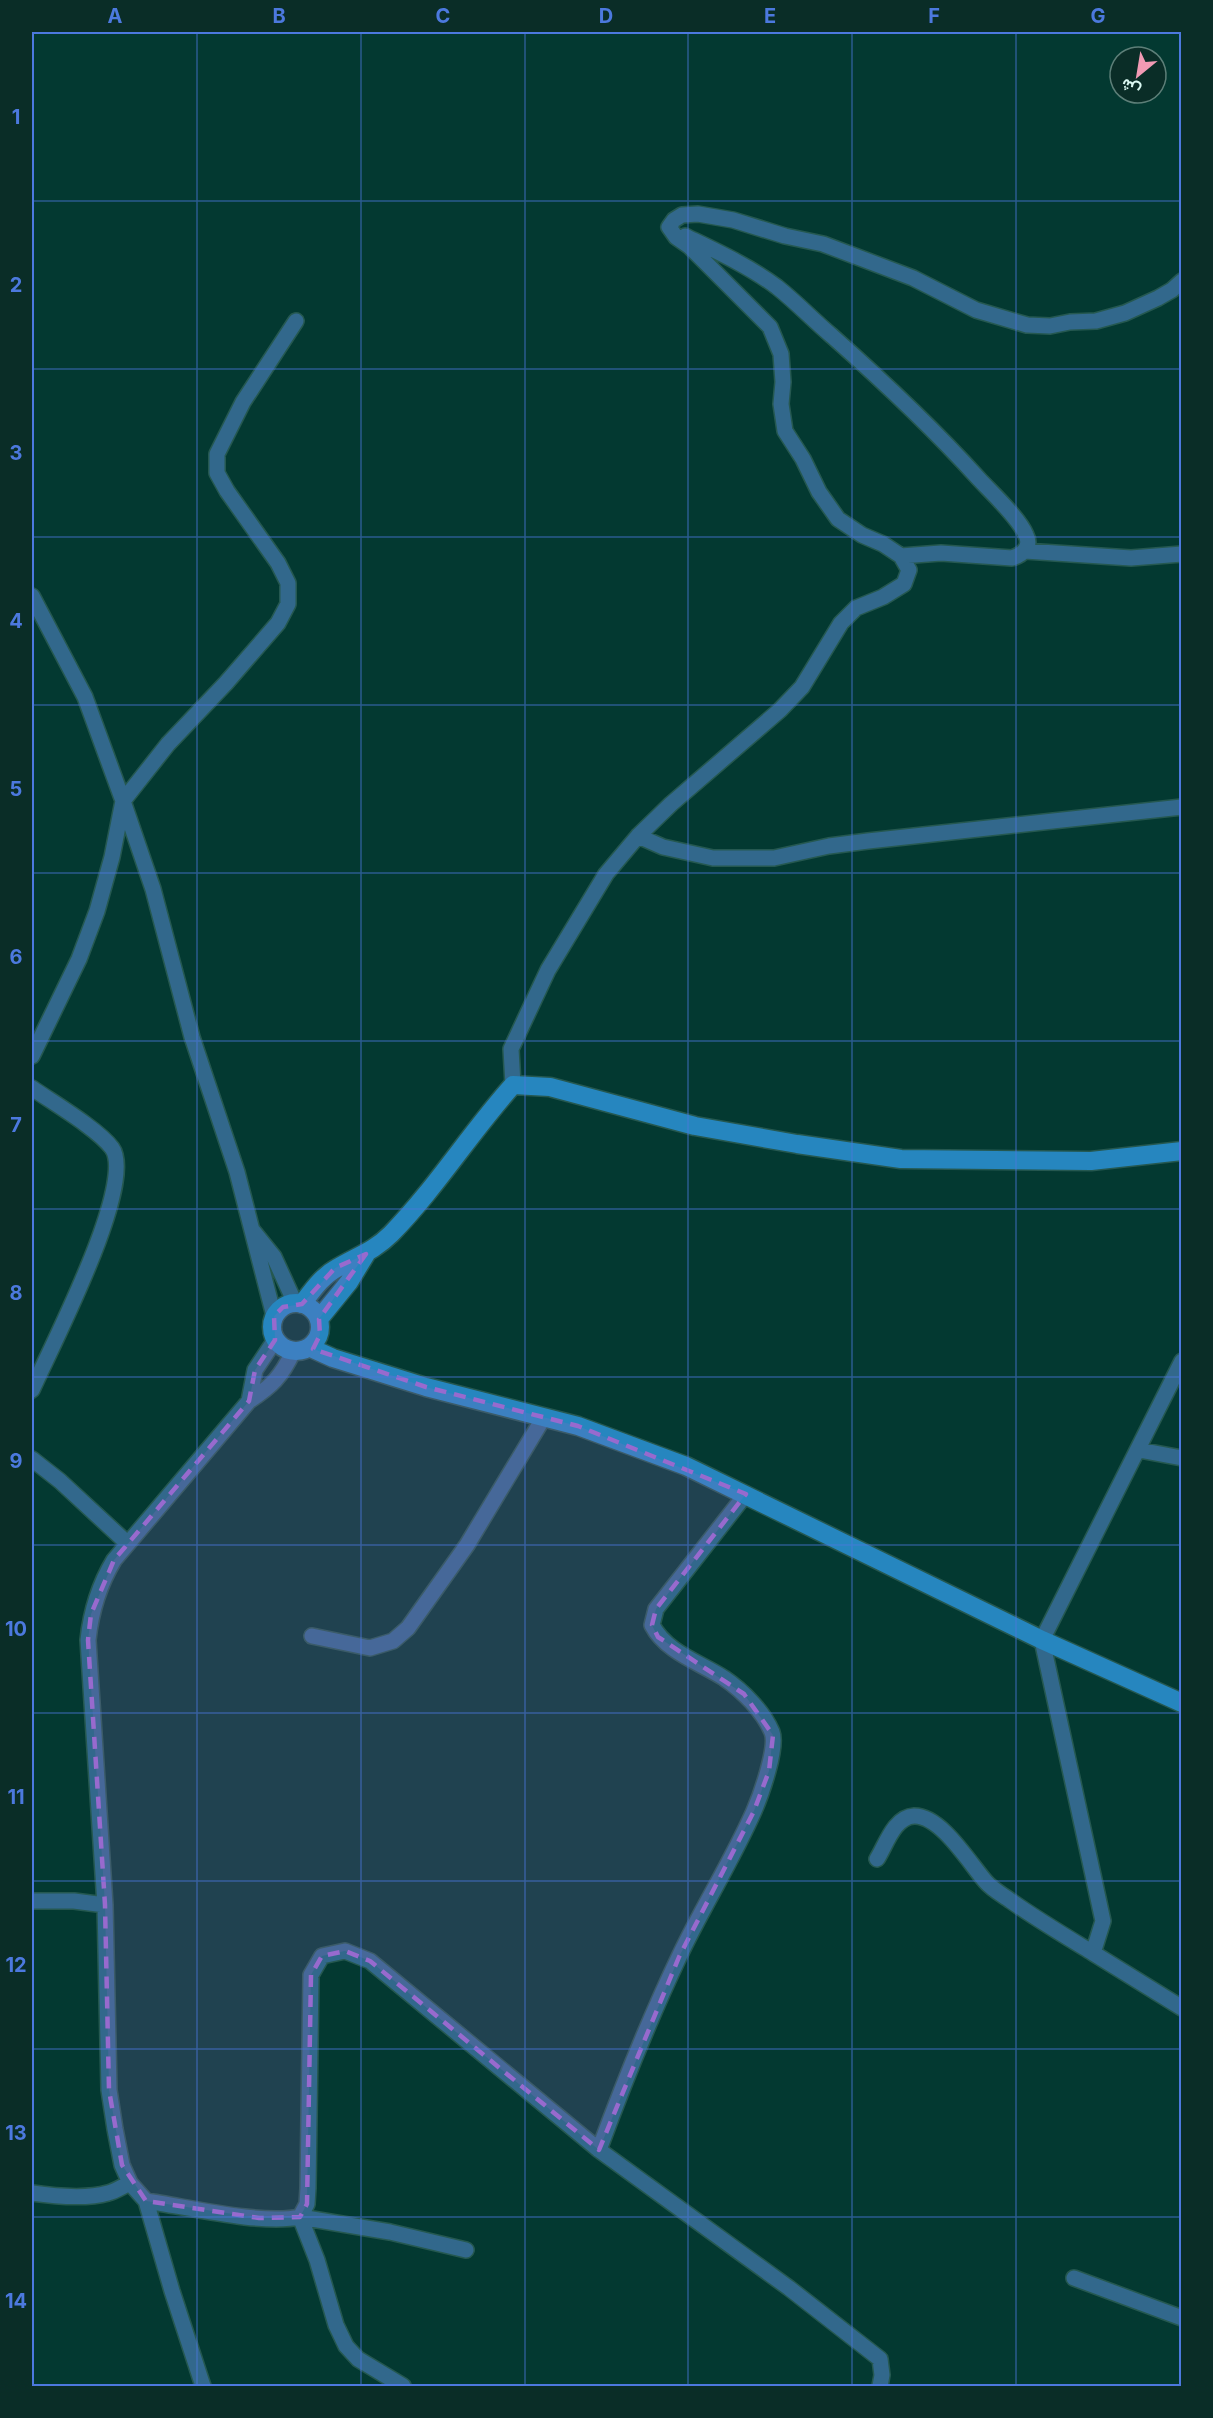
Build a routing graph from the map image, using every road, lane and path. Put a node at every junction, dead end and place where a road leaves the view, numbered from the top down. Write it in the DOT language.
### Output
graph roads {
  1 [pos="669,227"];
  2 [pos="1182,281"];
  3 [pos="296,321"];
  4 [pos="1025,551"];
  5 [pos="1182,554"];
  6 [pos="901,556"];
  7 [pos="32,596"];
  8 [pos="123,801"];
  9 [pos="1182,807"];
  10 [pos="638,836"];
  11 [pos="32,1056"];
  12 [pos="513,1085"];
  13 [pos="32,1088"];
  14 [pos="1182,1151"];
  15 [pos="252,1230"];
  16 [pos="366,1254"];
  17 [pos="298,1303"];
  18 [pos="274,1316"];
  19 [pos="319,1319"];
  20 [pos="275,1340"];
  21 [pos="311,1348"];
  22 [pos="293,1352"];
  23 [pos="1182,1362"];
  24 [pos="32,1390"];
  25 [pos="249,1401"];
  26 [pos="544,1417"];
  27 [pos="1139,1450"];
  28 [pos="1182,1458"];
  29 [pos="32,1459"];
  30 [pos="746,1494"];
  31 [pos="128,1543"];
  32 [pos="312,1636"];
  33 [pos="1042,1640"];
  34 [pos="1182,1703"];
  35 [pos="877,1859"];
  36 [pos="32,1901"];
  37 [pos="105,1905"];
  38 [pos="1093,1953"];
  39 [pos="1182,2008"];
  40 [pos="599,2150"];
  41 [pos="130,2183"];
  42 [pos="32,2193"];
  43 [pos="146,2201"];
  44 [pos="300,2217"];
  45 [pos="466,2250"];
  46 [pos="1074,2278"];
  47 [pos="1182,2318"];
  48 [pos="203,2386"];
  49 [pos="403,2386"];
  50 [pos="880,2386"];
  1 -- 2 [label="street"];
  1 -- 4 [label="street"];
  1 -- 6 [label="street"];
  3 -- 8 [label="street"];
  4 -- 5 [label="street"];
  4 -- 6 [label="street"];
  6 -- 10 [label="street"];
  7 -- 8 [label="street"];
  8 -- 11 [label="street"];
  8 -- 15 [label="street"];
  9 -- 10 [label="street"];
  10 -- 12 [label="street"];
  12 -- 14 [label="street"];
  12 -- 16 [label="street"];
  13 -- 24 [label="street"];
  15 -- 17 [label="street"];
  15 -- 18 [label="street"];
  16 -- 17 [label="street"];
  16 -- 19 [label="street"];
  17 -- 18 [label="street"];
  17 -- 19 [label="street"];
  18 -- 20 [label="street"];
  19 -- 21 [label="street"];
  20 -- 22 [label="street"];
  20 -- 25 [label="street"];
  21 -- 22 [label="street"];
  21 -- 26 [label="street"];
  22 -- 25 [label="street"];
  23 -- 27 [label="street"];
  25 -- 31 [label="street"];
  26 -- 30 [label="street"];
  26 -- 32 [label="street"];
  27 -- 28 [label="street"];
  27 -- 33 [label="street"];
  29 -- 31 [label="street"];
  30 -- 33 [label="street"];
  30 -- 40 [label="street"];
  31 -- 37 [label="street"];
  33 -- 34 [label="street"];
  33 -- 38 [label="street"];
  35 -- 38 [label="street"];
  36 -- 37 [label="street"];
  37 -- 41 [label="street"];
  38 -- 39 [label="street"];
  40 -- 44 [label="street"];
  40 -- 50 [label="street"];
  41 -- 42 [label="street"];
  41 -- 43 [label="street"];
  43 -- 44 [label="street"];
  43 -- 48 [label="street"];
  44 -- 45 [label="street"];
  44 -- 49 [label="street"];
  46 -- 47 [label="street"];
}
